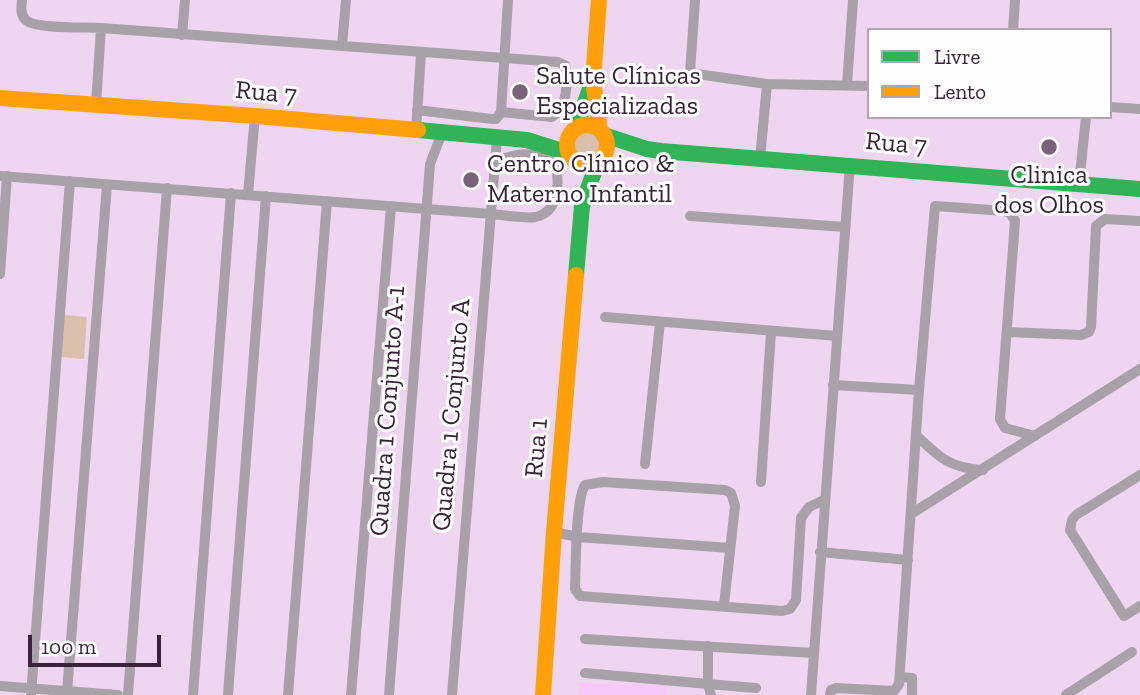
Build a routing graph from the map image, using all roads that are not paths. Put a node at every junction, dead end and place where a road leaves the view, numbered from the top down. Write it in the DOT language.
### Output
graph roads {
  1 [pos="22,0"];
  2 [pos="185,0"];
  3 [pos="346,0"];
  4 [pos="508,0"];
  5 [pos="599,0"];
  6 [pos="695,0"];
  7 [pos="853,0"];
  8 [pos="1015,0"];
  9 [pos="101,27"];
  10 [pos="1013,28"];
  11 [pos="182,35"];
  12 [pos="342,46"];
  13 [pos="421,53"];
  14 [pos="504,59"];
  15 [pos="593,80"];
  16 [pos="767,84"];
  17 [pos="847,85"];
  18 [pos="867,86"];
  19 [pos="0,98"];
  20 [pos="96,105"];
  21 [pos="1112,107"];
  22 [pos="1140,109"];
  23 [pos="417,110"];
  24 [pos="501,111"];
  25 [pos="255,116"];
  26 [pos="1086,119"];
  27 [pos="574,130"];
  28 [pos="416,131"];
  29 [pos="602,132"];
  30 [pos="442,133"];
  31 [pos="497,138"];
  32 [pos="527,140"];
  33 [pos="647,149"];
  34 [pos="571,157"];
  35 [pos="495,158"];
  36 [pos="600,159"];
  37 [pos="761,159"];
  38 [pos="850,164"];
  39 [pos="4,176"];
  40 [pos="70,181"];
  41 [pos="1079,184"];
  42 [pos="107,185"];
  43 [pos="167,188"];
  44 [pos="1140,189"];
  45 [pos="231,194"];
  46 [pos="248,194"];
  47 [pos="266,196"];
  48 [pos="327,201"];
  49 [pos="391,206"];
  50 [pos="582,206"];
  51 [pos="426,208"];
  52 [pos="491,214"];
  53 [pos="690,216"];
  54 [pos="1140,221"];
  55 [pos="845,227"];
  56 [pos="0,274"];
  57 [pos="606,317"];
  58 [pos="660,322"];
  59 [pos="771,332"];
  60 [pos="1007,332"];
  61 [pos="837,336"];
  62 [pos="1140,369"];
  63 [pos="833,385"];
  64 [pos="919,390"];
  65 [pos="916,435"];
  66 [pos="1035,436"];
  67 [pos="645,464"];
  68 [pos="983,470"];
  69 [pos="1140,475"];
  70 [pos="761,482"];
  71 [pos="824,500"];
  72 [pos="911,514"];
  73 [pos="554,532"];
  74 [pos="578,537"];
  75 [pos="730,548"];
  76 [pos="820,552"];
  77 [pos="908,560"];
  78 [pos="724,605"];
  79 [pos="1140,606"];
  80 [pos="585,639"];
  81 [pos="708,646"];
  82 [pos="1132,652"];
  83 [pos="813,653"];
  84 [pos="585,673"];
  85 [pos="900,677"];
  86 [pos="0,686"];
  87 [pos="756,688"];
  88 [pos="710,689"];
  89 [pos="32,692"];
  90 [pos="67,692"];
  91 [pos="888,694"];
  92 [pos="118,695"];
  93 [pos="128,695"];
  94 [pos="193,695"];
  95 [pos="229,695"];
  96 [pos="288,695"];
  97 [pos="351,695"];
  98 [pos="389,695"];
  99 [pos="452,695"];
  100 [pos="544,695"];
  101 [pos="811,695"];
  102 [pos="830,695"];
  103 [pos="912,695"];
  104 [pos="1066,695"];
  1 -- 9 [label="street"];
  2 -- 11 [label="street"];
  3 -- 12 [label="street"];
  4 -- 14 [label="street"];
  5 -- 15 [label="main road"];
  6 -- 16 [label="street"];
  7 -- 17 [label="street"];
  8 -- 10 [label="street"];
  9 -- 11 [label="street"];
  9 -- 20 [label="street"];
  11 -- 12 [label="street"];
  12 -- 13 [label="street"];
  13 -- 14 [label="street"];
  13 -- 23 [label="street"];
  14 -- 24 [label="street"];
  14 -- 24 [label="street"];
  15 -- 27 [label="main road"];
  15 -- 29 [label="main road"];
  16 -- 17 [label="street"];
  16 -- 37 [label="street"];
  17 -- 18 [label="street"];
  19 -- 20 [label="main road, Rua 7"];
  20 -- 25 [label="main road, Rua 7"];
  21 -- 22 [label="street"];
  23 -- 24 [label="street"];
  23 -- 28 [label="street"];
  25 -- 28 [label="main road, Rua 7"];
  25 -- 46 [label="street"];
  26 -- 41 [label="street"];
  27 -- 29 [label="main road"];
  27 -- 32 [label="main road, Rua 7"];
  27 -- 34 [label="main road"];
  28 -- 30 [label="main road, Rua 7"];
  29 -- 33 [label="main road, Rua 7"];
  29 -- 36 [label="main road"];
  30 -- 31 [label="main road, Rua 7"];
  30 -- 51 [label="street, Quadra 1 Conjunto A-1"];
  31 -- 32 [label="main road, Rua 7"];
  31 -- 35 [label="street, Quadra 1 Conjunto A"];
  32 -- 34 [label="main road, Rua 7"];
  33 -- 36 [label="main road, Rua 7"];
  33 -- 37 [label="main road, Rua 7"];
  34 -- 36 [label="main road"];
  34 -- 50 [label="main road, Rua 1"];
  35 -- 52 [label="street, Quadra 1 Conjunto A"];
  35 -- 52 [label="street"];
  36 -- 50 [label="main road, Rua 1"];
  37 -- 38 [label="main road, Rua 7"];
  38 -- 41 [label="main road, Rua 7"];
  38 -- 55 [label="street"];
  39 -- 40 [label="street"];
  39 -- 56 [label="street"];
  40 -- 42 [label="street"];
  40 -- 89 [label="street"];
  41 -- 44 [label="main road, Rua 7"];
  42 -- 43 [label="street"];
  42 -- 90 [label="street"];
  43 -- 45 [label="street"];
  43 -- 93 [label="street"];
  45 -- 46 [label="street"];
  45 -- 94 [label="street"];
  46 -- 47 [label="street"];
  47 -- 48 [label="street"];
  47 -- 95 [label="street"];
  48 -- 49 [label="street"];
  48 -- 96 [label="street"];
  49 -- 51 [label="street"];
  49 -- 97 [label="street, Quadra 1 Conjunto A-1"];
  50 -- 73 [label="main road, Rua 1"];
  51 -- 52 [label="street"];
  51 -- 98 [label="street, Quadra 1 Conjunto A-1"];
  52 -- 99 [label="street, Quadra 1 Conjunto A"];
  53 -- 55 [label="street"];
  54 -- 60 [label="street"];
  55 -- 61 [label="street"];
  57 -- 58 [label="street"];
  58 -- 59 [label="street"];
  58 -- 67 [label="street"];
  59 -- 61 [label="street"];
  59 -- 70 [label="street"];
  60 -- 64 [label="street"];
  60 -- 66 [label="street"];
  61 -- 63 [label="street"];
  62 -- 66 [label="street"];
  63 -- 64 [label="street"];
  63 -- 71 [label="street"];
  64 -- 65 [label="street"];
  65 -- 68 [label="street"];
  65 -- 72 [label="street"];
  66 -- 68 [label="street"];
  68 -- 72 [label="street"];
  69 -- 79 [label="street"];
  71 -- 76 [label="street"];
  71 -- 78 [label="street"];
  72 -- 77 [label="street"];
  73 -- 74 [label="street"];
  73 -- 100 [label="main road, Rua 1"];
  74 -- 75 [label="street"];
  74 -- 75 [label="street"];
  74 -- 78 [label="street"];
  75 -- 78 [label="street"];
  76 -- 77 [label="street"];
  76 -- 83 [label="street"];
  77 -- 85 [label="street"];
  80 -- 81 [label="street"];
  81 -- 83 [label="street"];
  81 -- 88 [label="street"];
  82 -- 104 [label="street"];
  83 -- 101 [label="street"];
  84 -- 88 [label="street"];
  85 -- 91 [label="street"];
  85 -- 103 [label="street"];
  86 -- 89 [label="street"];
  87 -- 88 [label="street"];
  89 -- 90 [label="street"];
  90 -- 92 [label="street"];
  91 -- 102 [label="street"];
}
